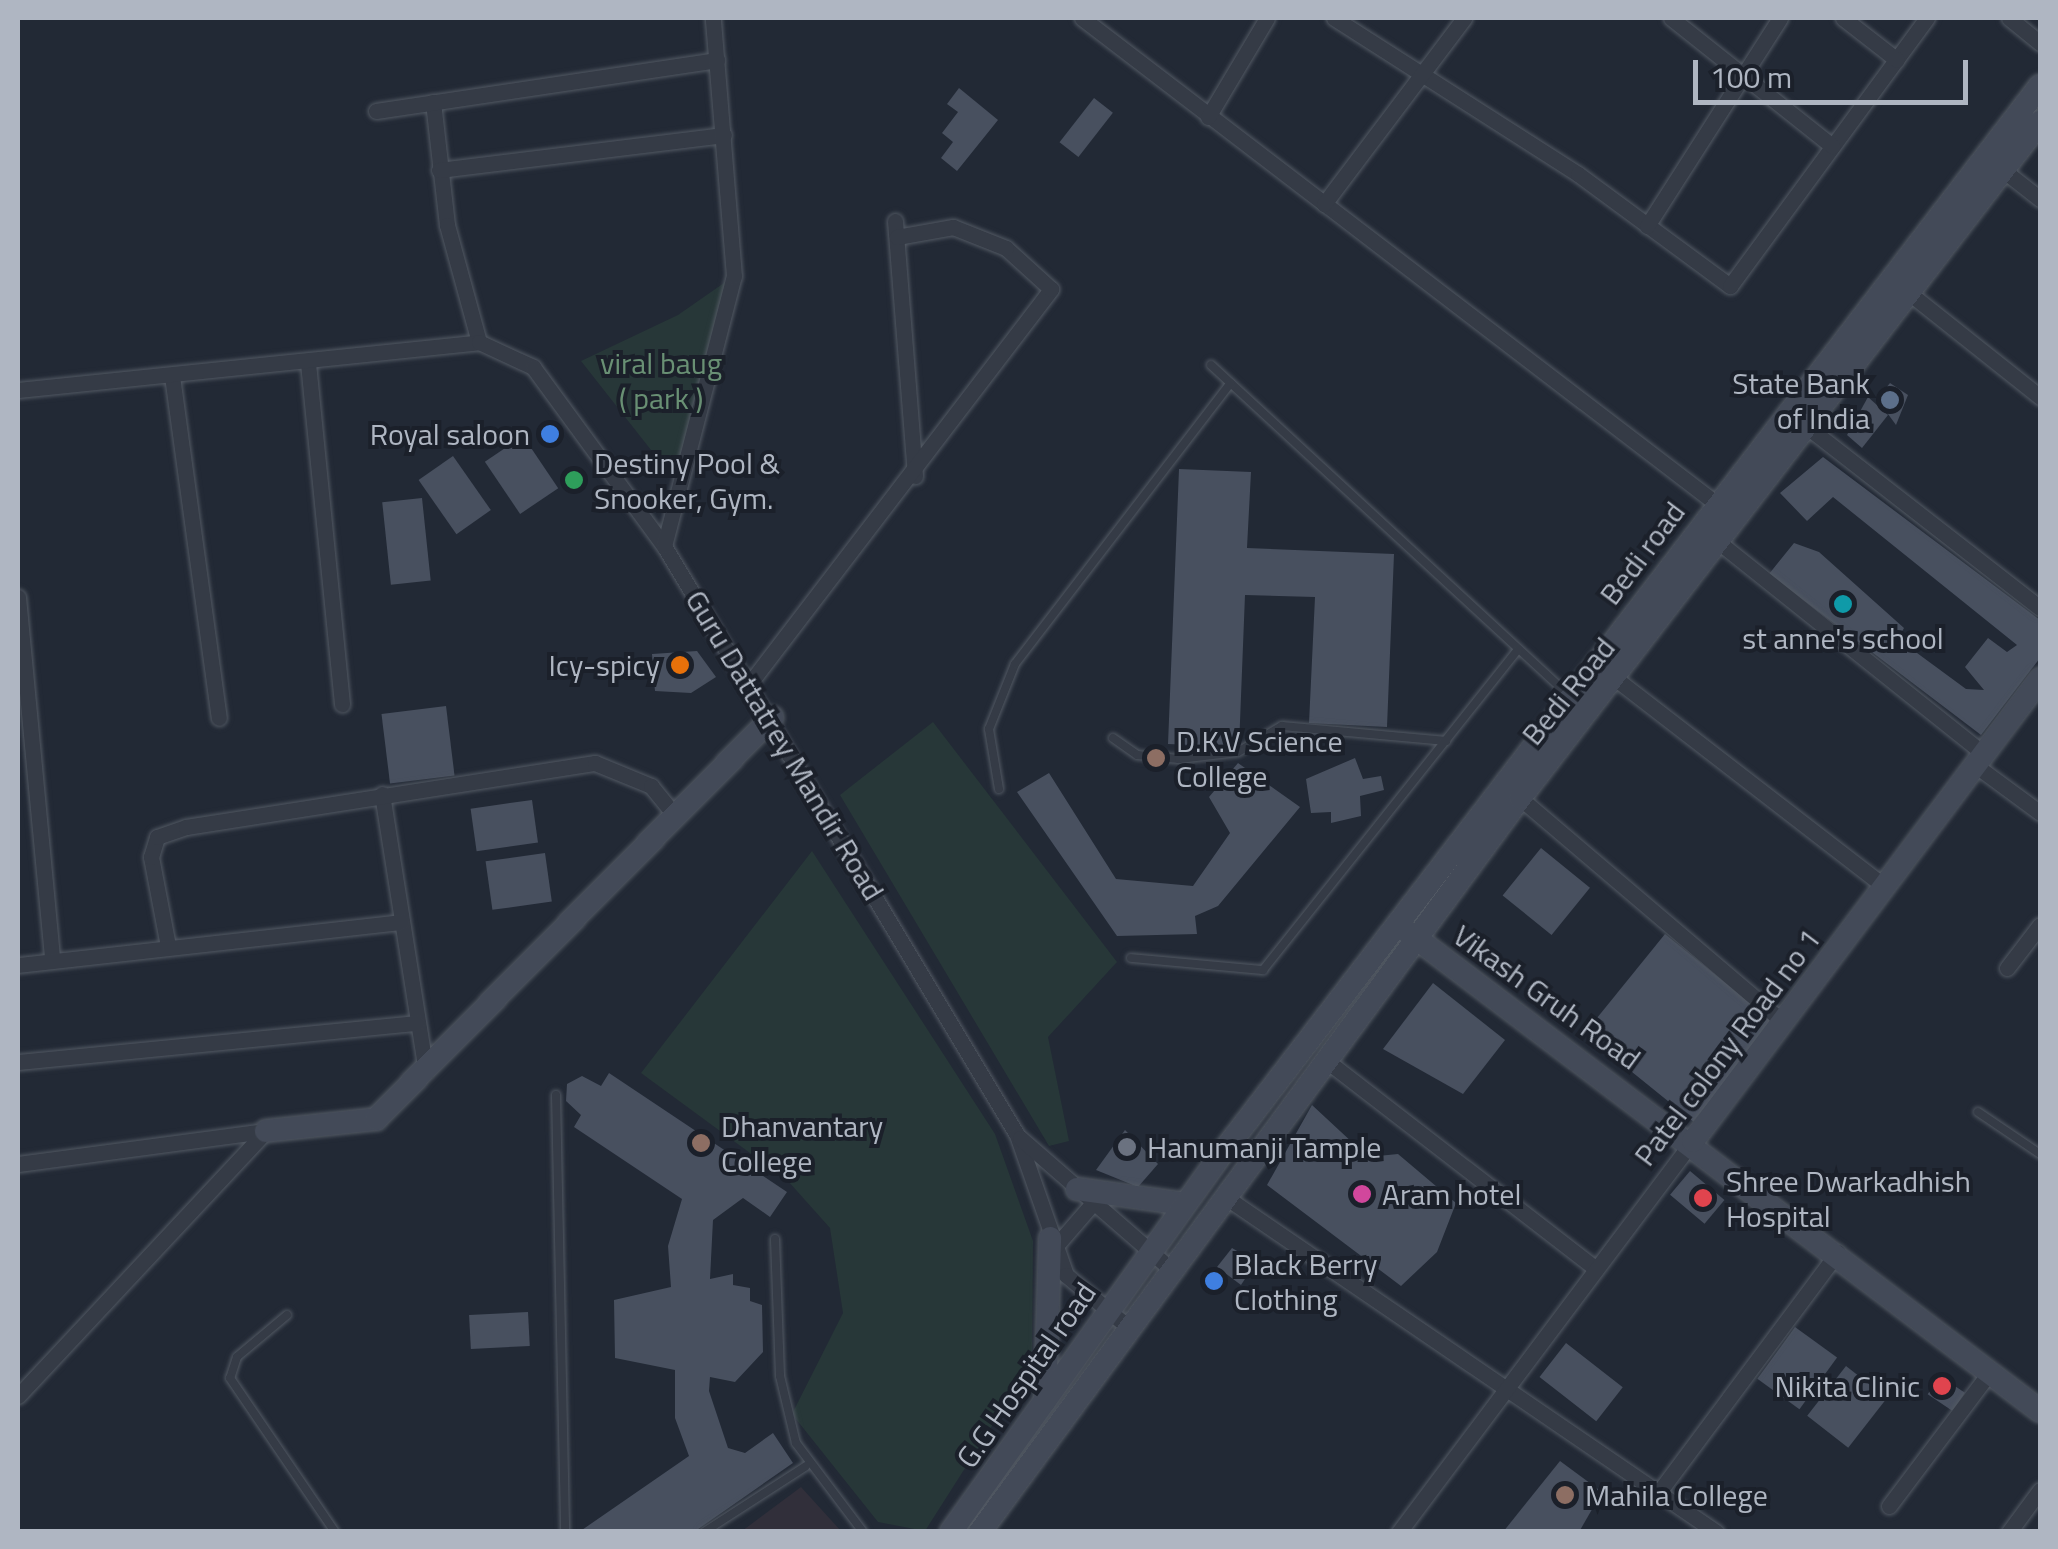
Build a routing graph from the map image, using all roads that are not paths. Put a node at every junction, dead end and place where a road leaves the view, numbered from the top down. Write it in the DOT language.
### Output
graph roads {
  1 [pos="714,18"];
  2 [pos="1082,18"];
  3 [pos="1267,18"];
  4 [pos="1334,18"];
  5 [pos="1369,18"];
  6 [pos="1464,18"];
  7 [pos="1671,18"];
  8 [pos="1780,18"];
  9 [pos="1843,18"];
  10 [pos="1926,18"];
  11 [pos="2009,18"];
  12 [pos="1358,33"];
  13 [pos="2040,43"];
  14 [pos="717,60"];
  15 [pos="1896,60"];
  16 [pos="1421,74"];
  17 [pos="1743,75"];
  18 [pos="2040,86"];
  19 [pos="433,102"];
  20 [pos="376,111"];
  21 [pos="1208,117"];
  22 [pos="2040,122"];
  23 [pos="724,135"];
  24 [pos="1832,146"];
  25 [pos="439,170"];
  26 [pos="2003,170"];
  27 [pos="2040,199"];
  28 [pos="1324,204"];
  29 [pos="1647,226"];
  30 [pos="1908,292"];
  31 [pos="479,342"];
  32 [pos="308,363"];
  33 [pos="1211,365"];
  34 [pos="172,376"];
  35 [pos="1230,383"];
  36 [pos="18,390"];
  37 [pos="2040,397"];
  38 [pos="1810,429"];
  39 [pos="915,476"];
  40 [pos="1717,504"];
  41 [pos="1738,520"];
  42 [pos="1721,544"];
  43 [pos="664,546"];
  44 [pos="18,597"];
  45 [pos="2040,608"];
  46 [pos="1518,649"];
  47 [pos="1616,679"];
  48 [pos="2040,679"];
  49 [pos="750,683"];
  50 [pos="1571,697"];
  51 [pos="342,704"];
  52 [pos="218,718"];
  53 [pos="772,718"];
  54 [pos="1113,738"];
  55 [pos="1446,740"];
  56 [pos="1979,759"];
  57 [pos="1000,790"];
  58 [pos="382,794"];
  59 [pos="1520,798"];
  60 [pos="2040,814"];
  61 [pos="676,818"];
  62 [pos="1886,888"];
  63 [pos="402,922"];
  64 [pos="1397,925"];
  65 [pos="2040,925"];
  66 [pos="1417,938"];
  67 [pos="168,946"];
  68 [pos="52,958"];
  69 [pos="1131,958"];
  70 [pos="18,965"];
  71 [pos="2006,968"];
  72 [pos="1783,1022"];
  73 [pos="417,1024"];
  74 [pos="1327,1061"];
  75 [pos="18,1062"];
  76 [pos="426,1076"];
  77 [pos="556,1095"];
  78 [pos="1978,1112"];
  79 [pos="266,1131"];
  80 [pos="1017,1135"];
  81 [pos="1692,1141"];
  82 [pos="2040,1154"];
  83 [pos="18,1164"];
  84 [pos="1085,1196"];
  85 [pos="1224,1196"];
  86 [pos="1184,1204"];
  87 [pos="775,1239"];
  88 [pos="1052,1243"];
  89 [pos="1150,1252"];
  90 [pos="1838,1252"];
  91 [pos="1596,1269"];
  92 [pos="1172,1270"];
  93 [pos="1147,1302"];
  94 [pos="1106,1311"];
  95 [pos="287,1315"];
  96 [pos="1128,1327"];
  97 [pos="1990,1372"];
  98 [pos="1508,1386"];
  99 [pos="18,1396"];
  100 [pos="1045,1404"];
  101 [pos="2040,1411"];
  102 [pos="806,1466"];
  103 [pos="2040,1490"];
  104 [pos="1659,1492"];
  105 [pos="1889,1506"];
  106 [pos="336,1532"];
  107 [pos="566,1532"];
  108 [pos="704,1532"];
  109 [pos="863,1532"];
  110 [pos="952,1532"];
  111 [pos="980,1532"];
  112 [pos="1399,1532"];
  113 [pos="1716,1532"];
  114 [pos="2009,1532"];
  1 -- 14 [label="street"];
  2 -- 21 [label="street"];
  3 -- 21 [label="street"];
  4 -- 12 [label="street"];
  5 -- 12 [label="street"];
  6 -- 16 [label="street"];
  7 -- 17 [label="street"];
  8 -- 17 [label="street"];
  9 -- 15 [label="street"];
  10 -- 15 [label="street"];
  11 -- 13 [label="street"];
  12 -- 16 [label="street"];
  14 -- 19 [label="street"];
  14 -- 23 [label="street"];
  15 -- 24 [label="street"];
  16 -- 28 [label="street"];
  16 -- 29 [label="street"];
  17 -- 24 [label="street"];
  17 -- 29 [label="street"];
  18 -- 40 [label="main road, Bedi road"];
  19 -- 20 [label="street"];
  19 -- 25 [label="street"];
  21 -- 28 [label="street"];
  22 -- 26 [label="main road, Bedi Road"];
  23 -- 25 [label="street"];
  23 -- 43 [label="street"];
  24 -- 29 [label="street"];
  25 -- 31 [label="street"];
  26 -- 27 [label="street"];
  26 -- 30 [label="main road, Bedi Road"];
  28 -- 40 [label="street"];
  30 -- 37 [label="street"];
  30 -- 38 [label="main road, Bedi Road"];
  31 -- 32 [label="street"];
  31 -- 43 [label="street, Guru Dattatrey Mandir Road"];
  32 -- 34 [label="street"];
  32 -- 51 [label="street"];
  33 -- 35 [label="lane"];
  34 -- 36 [label="street"];
  34 -- 52 [label="street"];
  35 -- 46 [label="lane"];
  35 -- 57 [label="lane"];
  38 -- 41 [label="main road, Bedi Road"];
  38 -- 45 [label="street"];
  39 -- 39 [label="street"];
  39 -- 49 [label="street"];
  40 -- 41 [label="street"];
  40 -- 50 [label="main road, Bedi road"];
  41 -- 42 [label="main road, Bedi Road"];
  42 -- 47 [label="main road, Bedi Road"];
  42 -- 56 [label="street"];
  43 -- 49 [label="street, Guru Dattatrey Mandir Road"];
  44 -- 68 [label="street"];
  46 -- 50 [label="lane"];
  46 -- 55 [label="lane"];
  47 -- 59 [label="main road, Bedi Road"];
  47 -- 62 [label="street"];
  48 -- 56 [label="main road, Patel colony Road no 1"];
  49 -- 53 [label="street, Guru Dattatrey Mandir Road"];
  50 -- 64 [label="main road, Bedi road"];
  53 -- 61 [label="main road"];
  53 -- 80 [label="street, Guru Dattatrey Mandir Road"];
  54 -- 55 [label="lane"];
  55 -- 69 [label="lane"];
  56 -- 60 [label="street"];
  56 -- 62 [label="main road, Patel colony Road no 1"];
  58 -- 61 [label="street"];
  58 -- 63 [label="street"];
  58 -- 67 [label="street"];
  59 -- 66 [label="main road, Bedi Road"];
  59 -- 72 [label="street"];
  61 -- 76 [label="main road"];
  62 -- 72 [label="main road, Patel colony Road no 1"];
  63 -- 67 [label="street"];
  63 -- 73 [label="street"];
  64 -- 66 [label="main road, Vikash Gruh Road"];
  64 -- 86 [label="main road, Bedi road"];
  65 -- 71 [label="street"];
  66 -- 74 [label="main road, Bedi Road"];
  66 -- 81 [label="main road, Vikash Gruh Road"];
  67 -- 68 [label="street"];
  68 -- 70 [label="street"];
  72 -- 81 [label="main road, Patel colony Road no 1"];
  73 -- 75 [label="street"];
  73 -- 76 [label="street"];
  74 -- 85 [label="main road, Bedi Road"];
  74 -- 91 [label="street"];
  76 -- 79 [label="main road"];
  77 -- 107 [label="lane"];
  78 -- 82 [label="lane"];
  79 -- 83 [label="street"];
  79 -- 99 [label="street"];
  80 -- 84 [label="street, Guru Dattatrey Mandir Road"];
  80 -- 88 [label="street, Guru Dattatrey Mandir Road"];
  81 -- 90 [label="main road, Vikash Gruh Road"];
  81 -- 91 [label="street, Patel colony Road no 1"];
  84 -- 86 [label="main road"];
  84 -- 88 [label="street"];
  84 -- 89 [label="street, Guru Dattatrey Mandir Road"];
  85 -- 92 [label="main road, Bedi Road"];
  85 -- 98 [label="street"];
  86 -- 89 [label="main road, Bedi road"];
  87 -- 102 [label="lane"];
  88 -- 94 [label="street, Guru Dattatrey Mandir Road"];
  88 -- 100 [label="main road"];
  89 -- 92 [label="street, Guru Dattatrey Mandir Road"];
  89 -- 94 [label="main road, G.G Hospital road"];
  90 -- 97 [label="main road, Vikash Gruh Road"];
  90 -- 104 [label="street"];
  91 -- 98 [label="street, Patel colony Road no 1"];
  92 -- 93 [label="main road, Bedi Road"];
  93 -- 96 [label="main road, G.G Hospital road"];
  94 -- 96 [label="street, Guru Dattatrey Mandir Road"];
  94 -- 100 [label="main road, G.G Hospital road"];
  95 -- 106 [label="lane"];
  96 -- 111 [label="main road, G.G Hospital road"];
  97 -- 101 [label="main road, Vikash Gruh Road"];
  97 -- 105 [label="street"];
  98 -- 104 [label="street"];
  98 -- 112 [label="street, Patel colony Road no 1"];
  100 -- 110 [label="main road, G.G Hospital road"];
  102 -- 108 [label="lane"];
  102 -- 109 [label="lane"];
  103 -- 114 [label="street"];
  104 -- 113 [label="street"];
}
